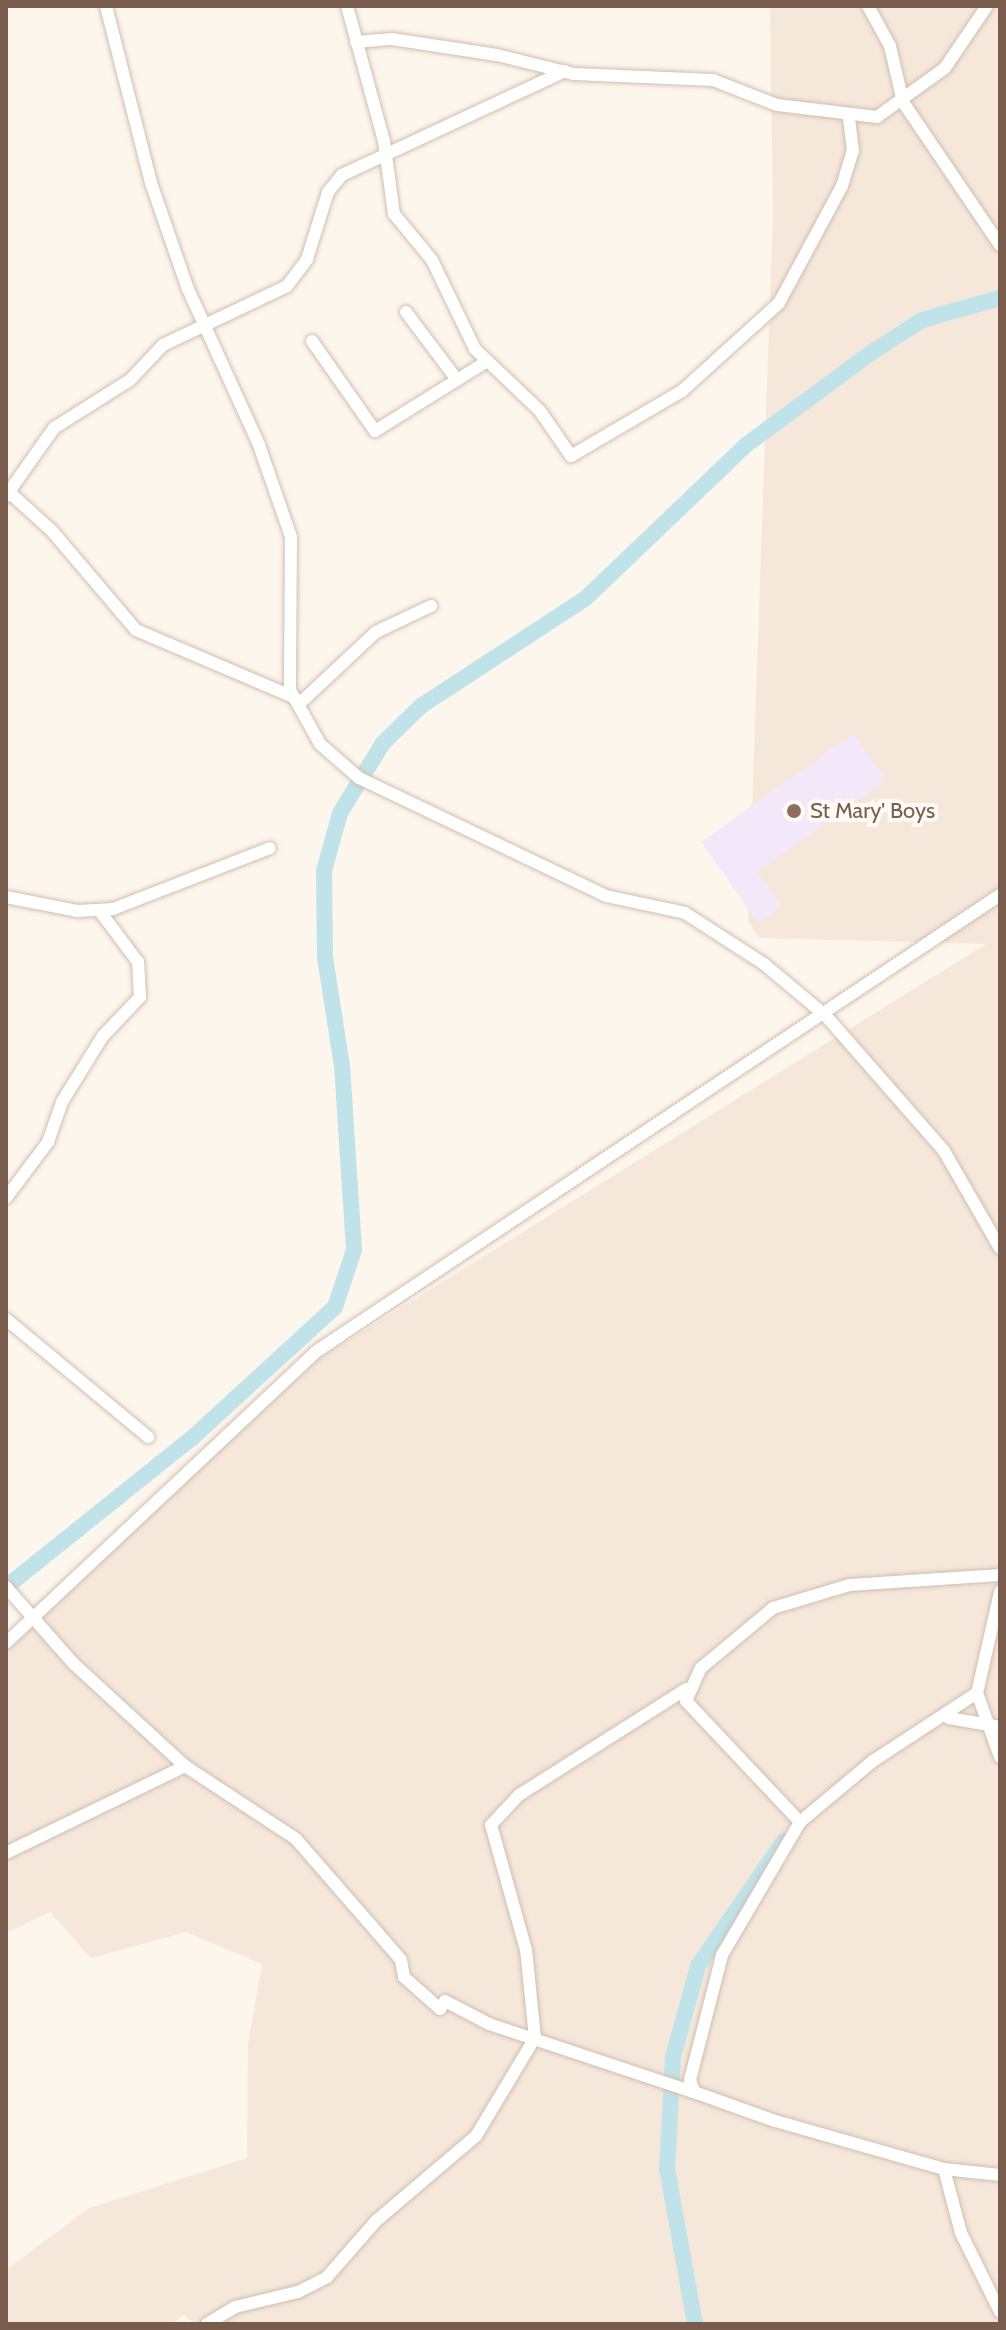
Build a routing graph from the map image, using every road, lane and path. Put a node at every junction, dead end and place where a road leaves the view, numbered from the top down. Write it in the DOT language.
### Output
graph roads {
  1 [pos="106,6"];
  2 [pos="347,6"];
  3 [pos="868,6"];
  4 [pos="987,6"];
  5 [pos="356,42"];
  6 [pos="565,71"];
  7 [pos="903,102"];
  8 [pos="849,117"];
  9 [pos="384,153"];
  10 [pos="1000,245"];
  11 [pos="406,312"];
  12 [pos="202,324"];
  13 [pos="312,341"];
  14 [pos="486,362"];
  15 [pos="454,376"];
  16 [pos="8,495"];
  17 [pos="431,606"];
  18 [pos="296,701"];
  19 [pos="270,848"];
  20 [pos="1000,895"];
  21 [pos="6,897"];
  22 [pos="99,910"];
  23 [pos="826,1016"];
  24 [pos="6,1198"];
  25 [pos="1000,1248"];
  26 [pos="6,1319"];
  27 [pos="148,1437"];
  28 [pos="1000,1575"];
  29 [pos="6,1587"];
  30 [pos="1000,1592"];
  31 [pos="35,1621"];
  32 [pos="6,1643"];
  33 [pos="686,1689"];
  34 [pos="977,1693"];
  35 [pos="949,1718"];
  36 [pos="996,1728"];
  37 [pos="1000,1757"];
  38 [pos="185,1766"];
  39 [pos="800,1822"];
  40 [pos="6,1853"];
  41 [pos="535,2038"];
  42 [pos="694,2092"];
  43 [pos="944,2169"];
  44 [pos="1000,2175"];
  45 [pos="1000,2312"];
  46 [pos="207,2324"];
  1 -- 12 [label="street"];
  2 -- 5 [label="street"];
  3 -- 7 [label="street"];
  4 -- 7 [label="street"];
  5 -- 6 [label="street"];
  5 -- 9 [label="street"];
  6 -- 8 [label="street"];
  6 -- 9 [label="street"];
  7 -- 8 [label="street"];
  7 -- 10 [label="street"];
  8 -- 14 [label="street"];
  9 -- 12 [label="street"];
  9 -- 14 [label="street"];
  11 -- 15 [label="street"];
  12 -- 16 [label="street"];
  12 -- 18 [label="street"];
  13 -- 15 [label="street"];
  14 -- 15 [label="street"];
  16 -- 18 [label="street"];
  17 -- 18 [label="street"];
  18 -- 23 [label="street"];
  19 -- 22 [label="street"];
  20 -- 23 [label="street"];
  21 -- 22 [label="street"];
  22 -- 24 [label="street"];
  23 -- 25 [label="street"];
  23 -- 31 [label="street"];
  26 -- 27 [label="street"];
  28 -- 33 [label="street"];
  29 -- 31 [label="street"];
  30 -- 34 [label="street"];
  31 -- 32 [label="street"];
  31 -- 38 [label="street"];
  33 -- 39 [label="street"];
  33 -- 41 [label="street"];
  34 -- 35 [label="street"];
  34 -- 36 [label="street"];
  35 -- 36 [label="street"];
  35 -- 39 [label="street"];
  36 -- 37 [label="street"];
  38 -- 40 [label="street"];
  38 -- 41 [label="street"];
  39 -- 42 [label="street"];
  41 -- 42 [label="street"];
  41 -- 46 [label="street"];
  42 -- 43 [label="street"];
  43 -- 44 [label="street"];
  43 -- 45 [label="street"];
}
